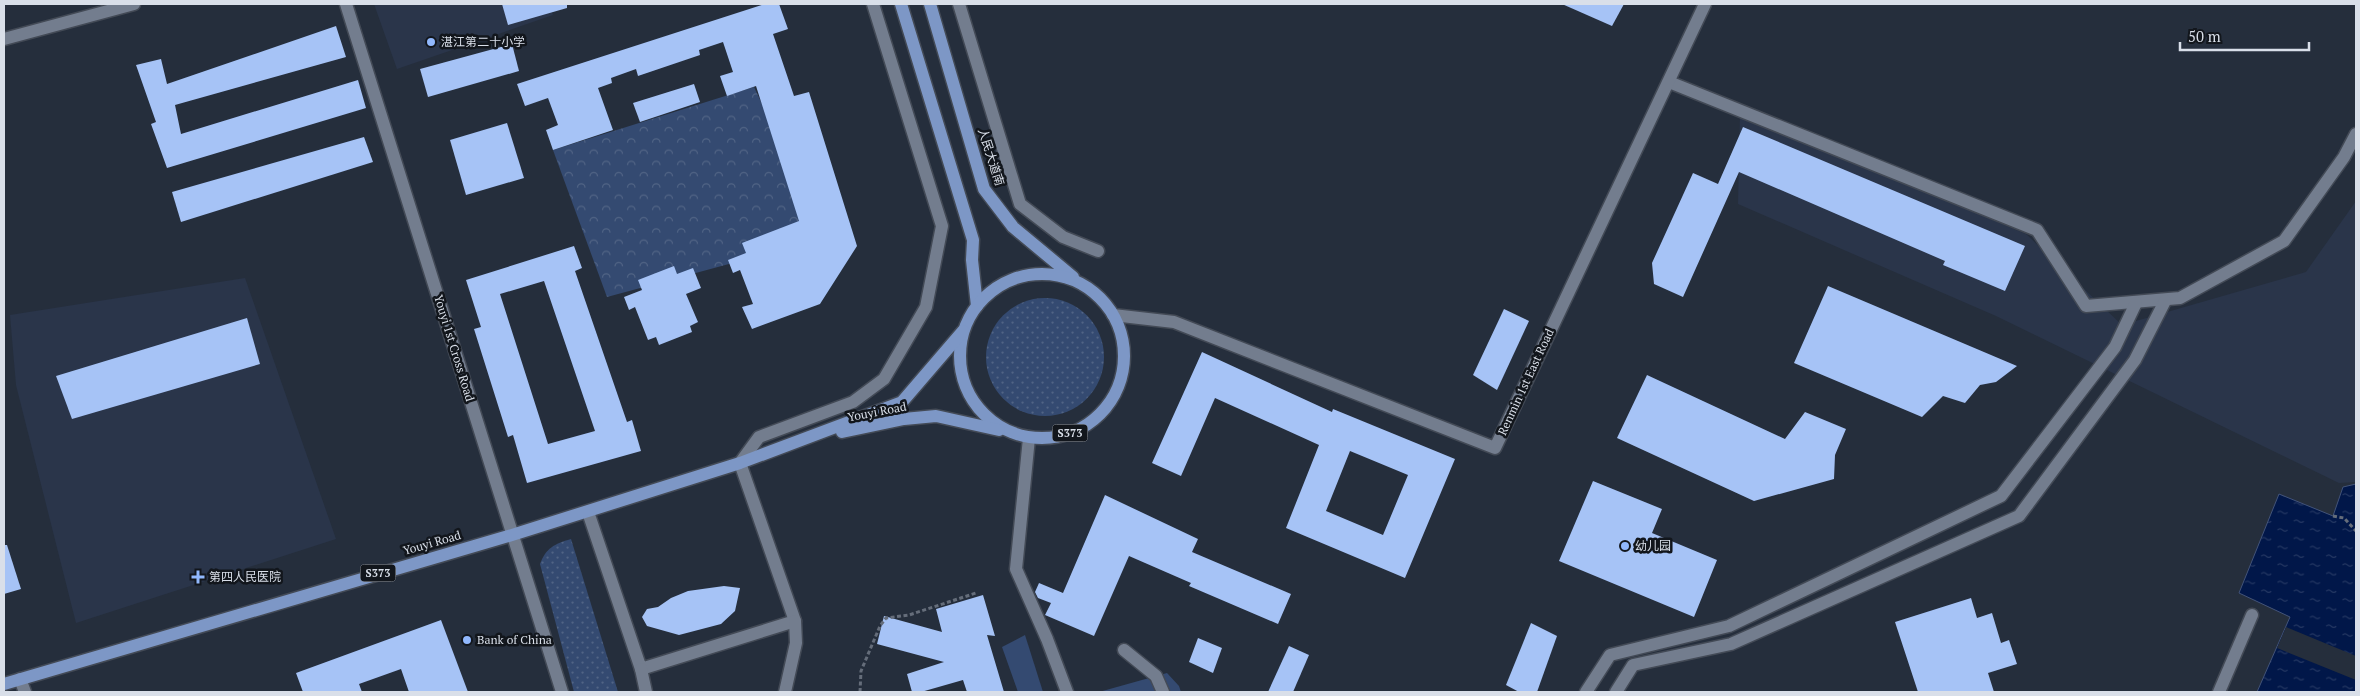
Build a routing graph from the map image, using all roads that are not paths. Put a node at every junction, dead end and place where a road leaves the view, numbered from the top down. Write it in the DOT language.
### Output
graph roads {
  1 [pos="134,4"];
  2 [pos="346,4"];
  3 [pos="873,4"];
  4 [pos="901,4"];
  5 [pos="930,4"];
  6 [pos="959,4"];
  7 [pos="1705,4"];
  8 [pos="4,39"];
  9 [pos="1668,82"];
  10 [pos="2356,134"];
  11 [pos="1098,251"];
  12 [pos="1081,284"];
  13 [pos="2165,301"];
  14 [pos="2136,302"];
  15 [pos="977,306"];
  16 [pos="1113,315"];
  17 [pos="963,331"];
  18 [pos="1010,432"];
  19 [pos="1030,438"];
  20 [pos="746,461"];
  21 [pos="588,512"];
  22 [pos="508,535"];
  23 [pos="2252,615"];
  24 [pos="795,621"];
  25 [pos="1124,650"];
  26 [pos="641,669"];
  27 [pos="20,679"];
  28 [pos="4,684"];
  29 [pos="1064,690"];
  30 [pos="26,692"];
  31 [pos="556,692"];
  32 [pos="562,692"];
  33 [pos="646,692"];
  34 [pos="785,692"];
  35 [pos="1163,692"];
  36 [pos="1586,692"];
  37 [pos="1616,692"];
  38 [pos="2218,692"];
  1 -- 8 [label="street"];
  2 -- 22 [label="street, Youyi 1st Cross Road"];
  3 -- 20 [label="street"];
  4 -- 15 [label="main road"];
  5 -- 12 [label="main road, 人民大道南 / S373"];
  6 -- 11 [label="street"];
  7 -- 9 [label="street, Renmin 1st East Road"];
  9 -- 14 [label="street"];
  9 -- 16 [label="street, Renmin 1st East Road"];
  10 -- 13 [label="street"];
  12 -- 15 [label="main road, S373"];
  12 -- 16 [label="main road, S373"];
  13 -- 14 [label="street"];
  13 -- 37 [label="street"];
  14 -- 36 [label="street"];
  15 -- 17 [label="main road, S373"];
  16 -- 19 [label="main road, S373"];
  17 -- 18 [label="main road, S373"];
  17 -- 20 [label="main road, Youyi Road / S373"];
  18 -- 19 [label="main road, S373"];
  18 -- 20 [label="main road, Youyi Road / S373"];
  19 -- 29 [label="street"];
  20 -- 21 [label="main road, Youyi Road / S373"];
  20 -- 24 [label="street"];
  21 -- 22 [label="main road, Youyi Road / S373"];
  21 -- 26 [label="street"];
  22 -- 27 [label="main road, Youyi Road / S373"];
  22 -- 31 [label="street, Youyi 1st Cross Road"];
  22 -- 32 [label="street, Youyi 1st Cross Road"];
  23 -- 38 [label="street"];
  24 -- 26 [label="street"];
  24 -- 34 [label="street"];
  25 -- 35 [label="street"];
  26 -- 33 [label="street"];
  27 -- 28 [label="main road, Youyi Road / S373"];
  27 -- 30 [label="street"];
}
